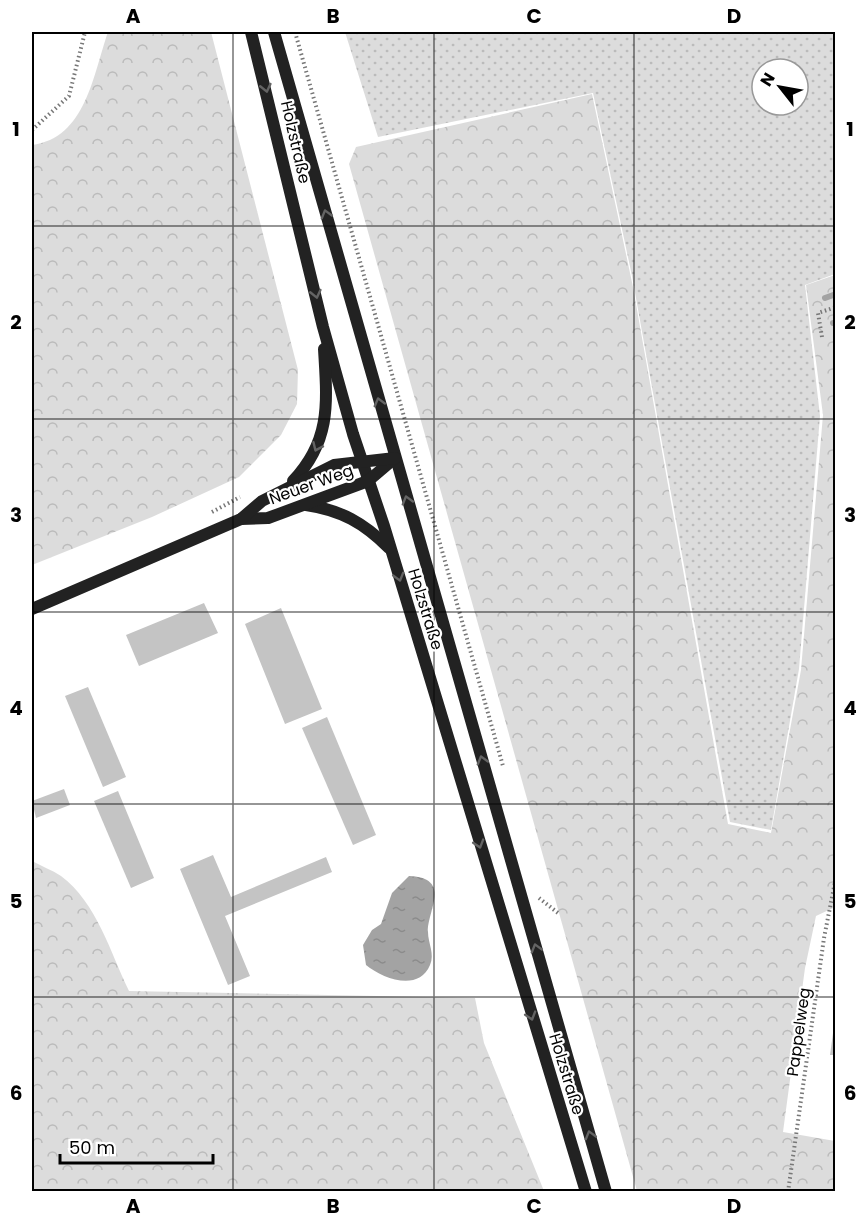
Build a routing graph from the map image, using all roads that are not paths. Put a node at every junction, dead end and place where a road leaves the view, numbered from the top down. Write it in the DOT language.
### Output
graph roads {
  1 [pos="251,32"];
  2 [pos="274,32"];
  3 [pos="323,327"];
  4 [pos="394,458"];
  5 [pos="362,460"];
  6 [pos="368,481"];
  7 [pos="285,489"];
  8 [pos="304,505"];
  9 [pos="241,519"];
  10 [pos="392,551"];
  11 [pos="32,609"];
  12 [pos="586,1191"];
  13 [pos="606,1191"];
  1 -- 3 [label="main road, Holzstraße, one-way"];
  4 -- 2 [label="main road, Holzstraße, one-way"];
  3 -- 5 [label="main road, Holzstraße"];
  3 -- 7 [label="main road, one-way"];
  4 -- 5 [label="main road, Neuer Weg"];
  4 -- 6 [label="main road, Neuer Weg"];
  13 -- 4 [label="main road, Holzstraße, one-way"];
  5 -- 6 [label="main road, Holzstraße"];
  5 -- 7 [label="main road, Neuer Weg"];
  6 -- 8 [label="main road, Neuer Weg"];
  6 -- 10 [label="main road, Holzstraße"];
  7 -- 9 [label="main road, Neuer Weg"];
  8 -- 9 [label="main road, Neuer Weg"];
  8 -- 10 [label="main road"];
  9 -- 11 [label="main road, Neuer Weg"];
  10 -- 12 [label="main road, Holzstraße, one-way"];
}
